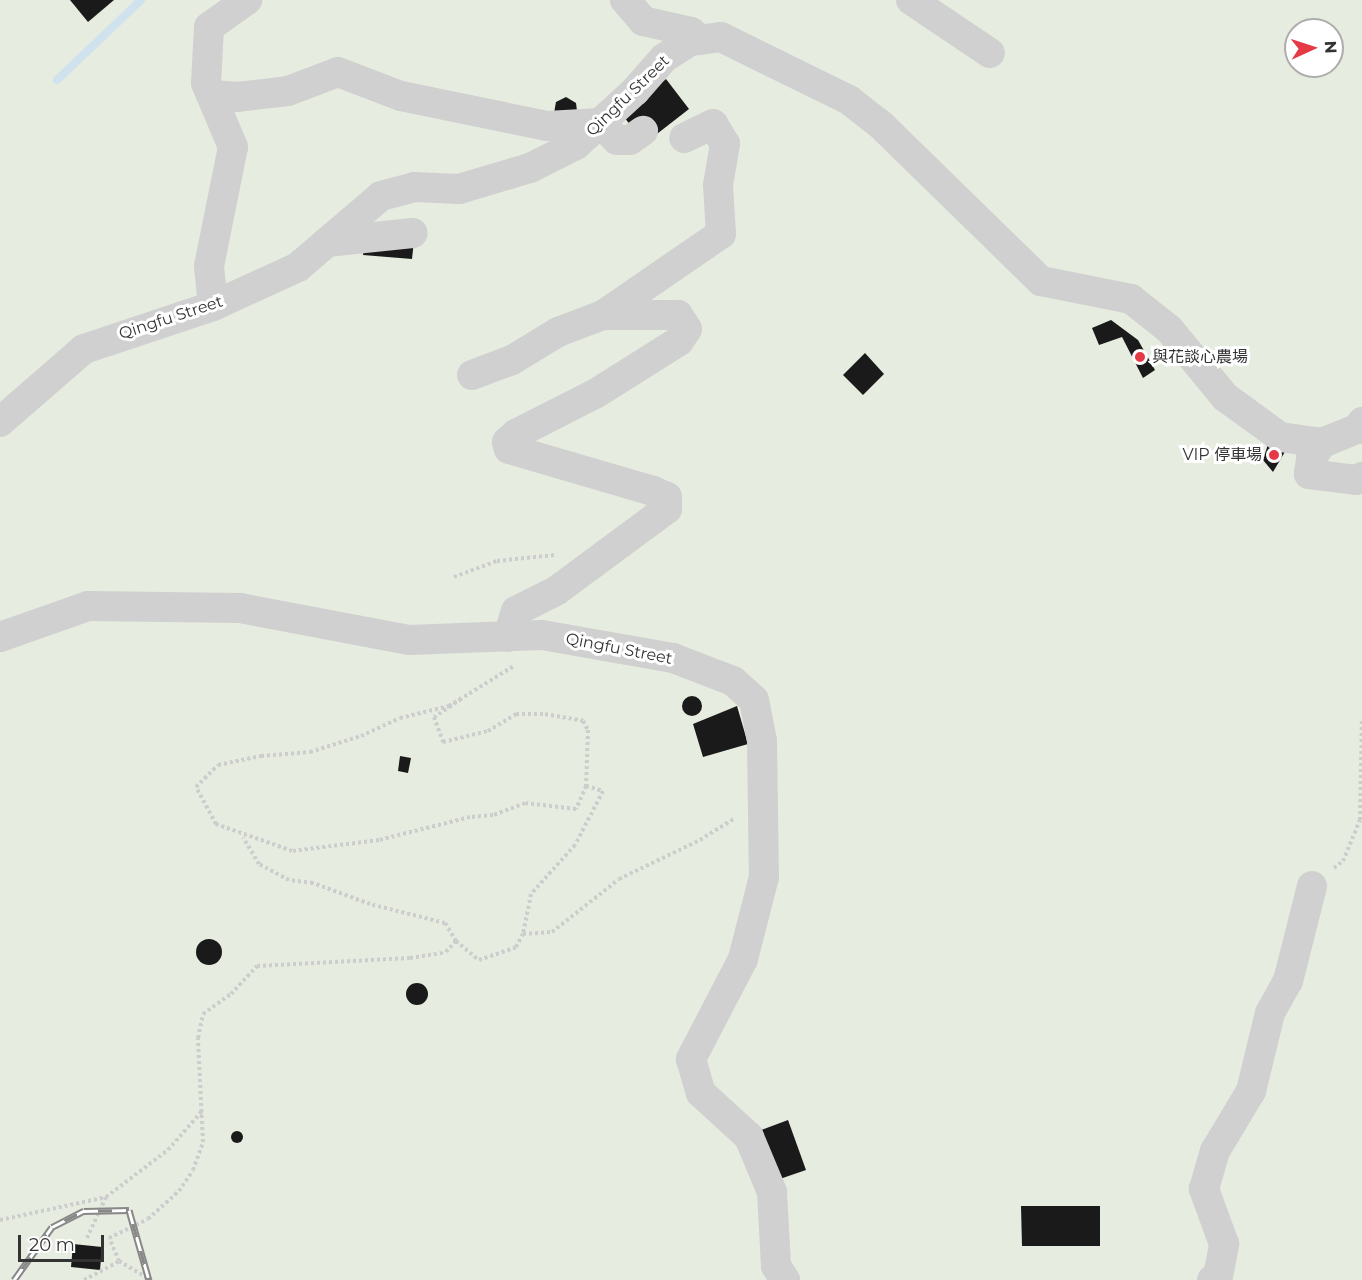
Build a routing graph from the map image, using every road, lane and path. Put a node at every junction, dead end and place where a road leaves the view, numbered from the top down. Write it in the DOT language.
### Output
graph roads {
  1 [pos="247,0"];
  2 [pos="624,0"];
  3 [pos="911,0"];
  4 [pos="700,40"];
  5 [pos="990,52"];
  6 [pos="211,95"];
  7 [pos="600,123"];
  8 [pos="643,131"];
  9 [pos="684,138"];
  10 [pos="413,233"];
  11 [pos="327,242"];
  12 [pos="213,306"];
  13 [pos="603,315"];
  14 [pos="472,375"];
  15 [pos="0,422"];
  16 [pos="1362,422"];
  17 [pos="1322,442"];
  18 [pos="1362,477"];
  19 [pos="564,555"];
  20 [pos="454,577"];
  21 [pos="0,637"];
  22 [pos="512,651"];
  23 [pos="461,699"];
  24 [pos="1362,719"];
  25 [pos="586,786"];
  26 [pos="762,801"];
  27 [pos="242,836"];
  28 [pos="1312,886"];
  29 [pos="523,934"];
  30 [pos="456,941"];
  31 [pos="203,1110"];
  32 [pos="106,1197"];
  33 [pos="0,1220"];
  34 [pos="87,1238"];
  35 [pos="119,1261"];
  36 [pos="84,1280"];
  37 [pos="151,1280"];
  38 [pos="785,1280"];
  39 [pos="1212,1280"];
  1 -- 6 [label="street"];
  2 -- 4 [label="street"];
  3 -- 5 [label="street"];
  4 -- 7 [label="street, Qingfu Street"];
  4 -- 17 [label="street, Qingfu Street"];
  6 -- 7 [label="street"];
  6 -- 12 [label="street"];
  7 -- 8 [label="street"];
  7 -- 11 [label="street, Qingfu Street"];
  9 -- 13 [label="street"];
  10 -- 11 [label="street"];
  11 -- 12 [label="street, Qingfu Street"];
  12 -- 15 [label="street, Qingfu Street"];
  13 -- 14 [label="street"];
  13 -- 22 [label="street"];
  16 -- 17 [label="street, Qingfu Street"];
  17 -- 18 [label="street"];
  19 -- 20 [label="path"];
  21 -- 22 [label="street, Qingfu Street"];
  22 -- 23 [label="path"];
  22 -- 26 [label="street, Qingfu Street"];
  23 -- 25 [label="path"];
  23 -- 27 [label="path"];
  24 -- 28 [label="path"];
  25 -- 27 [label="path"];
  25 -- 29 [label="path"];
  26 -- 29 [label="path"];
  26 -- 38 [label="street, Qingfu Street"];
  27 -- 30 [label="path"];
  28 -- 39 [label="street"];
  29 -- 30 [label="path"];
  30 -- 31 [label="path"];
  31 -- 32 [label="path"];
  31 -- 35 [label="path"];
  32 -- 33 [label="path"];
  32 -- 34 [label="path"];
  35 -- 36 [label="path"];
  35 -- 37 [label="path"];
}
